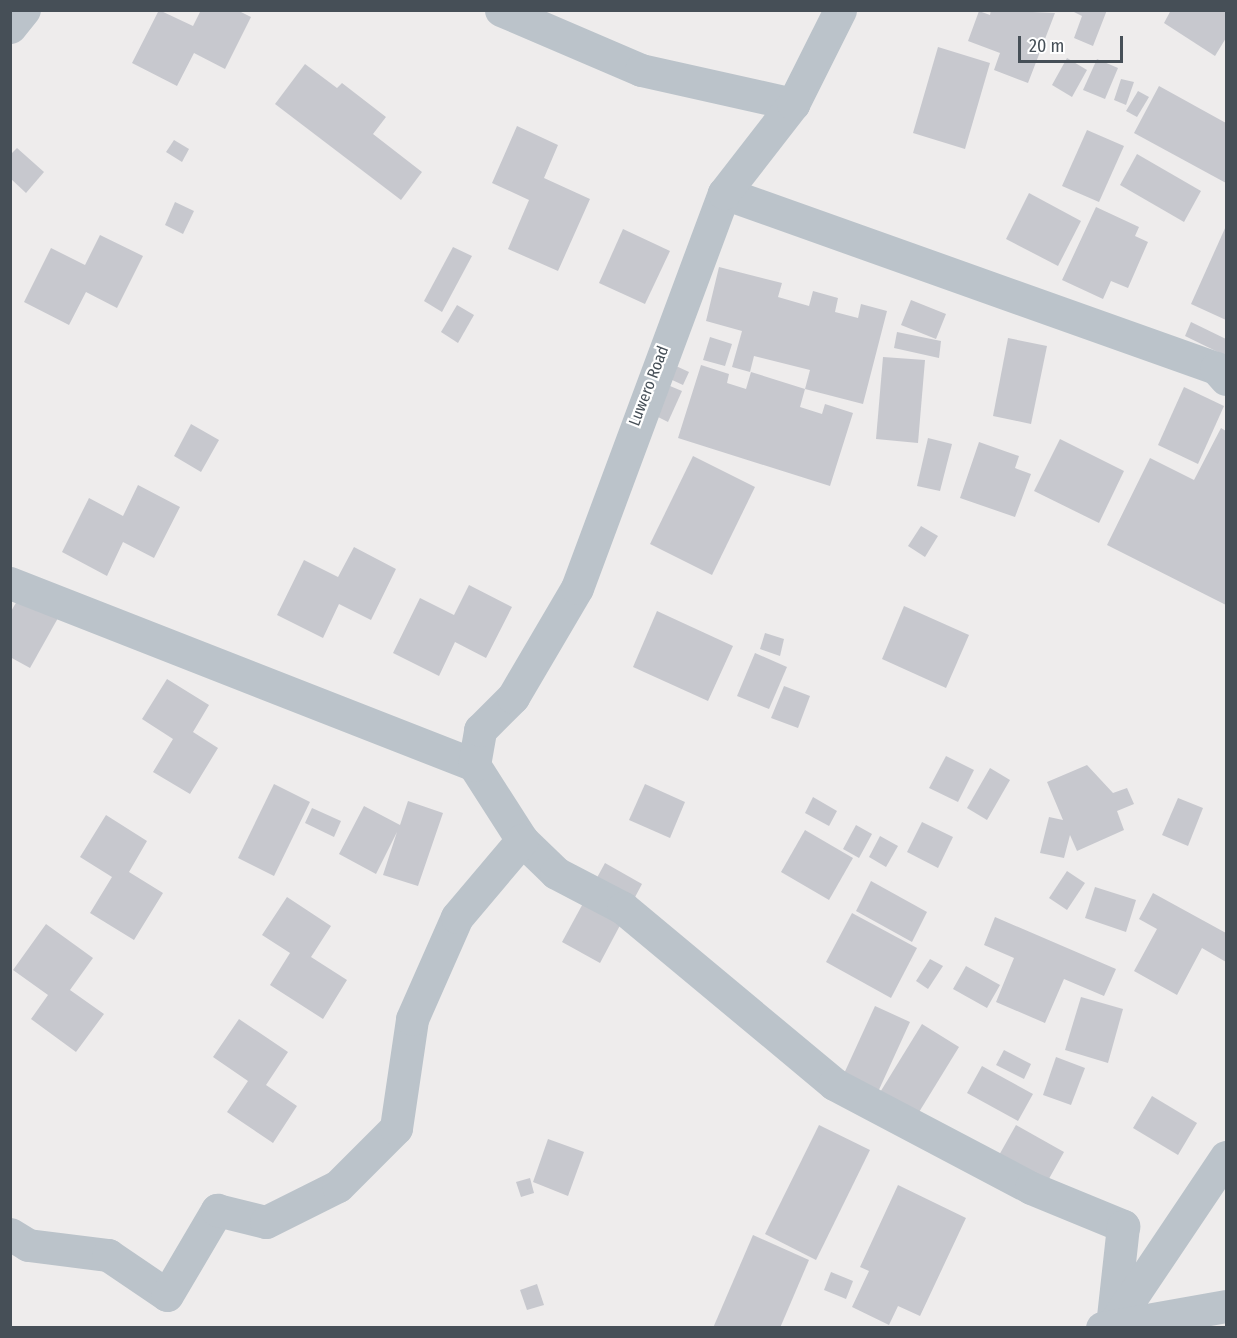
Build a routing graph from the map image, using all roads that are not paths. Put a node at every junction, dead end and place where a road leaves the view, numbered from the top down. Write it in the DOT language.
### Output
graph roads {
  1 [pos="24,10"];
  2 [pos="501,10"];
  3 [pos="840,10"];
  4 [pos="10,27"];
  5 [pos="793,104"];
  6 [pos="724,193"];
  7 [pos="1227,379"];
  8 [pos="10,583"];
  9 [pos="474,765"];
  10 [pos="522,840"];
  11 [pos="1227,1157"];
  12 [pos="10,1234"];
  13 [pos="1227,1306"];
  14 [pos="1107,1327"];
  1 -- 4 [label="street"];
  2 -- 5 [label="street"];
  3 -- 5 [label="street, Luwero Road"];
  5 -- 6 [label="street, Luwero Road"];
  6 -- 7 [label="street"];
  6 -- 9 [label="street, Luwero Road"];
  8 -- 9 [label="street"];
  9 -- 10 [label="street"];
  10 -- 12 [label="street"];
  10 -- 14 [label="street"];
  11 -- 14 [label="street"];
  13 -- 14 [label="street"];
}
